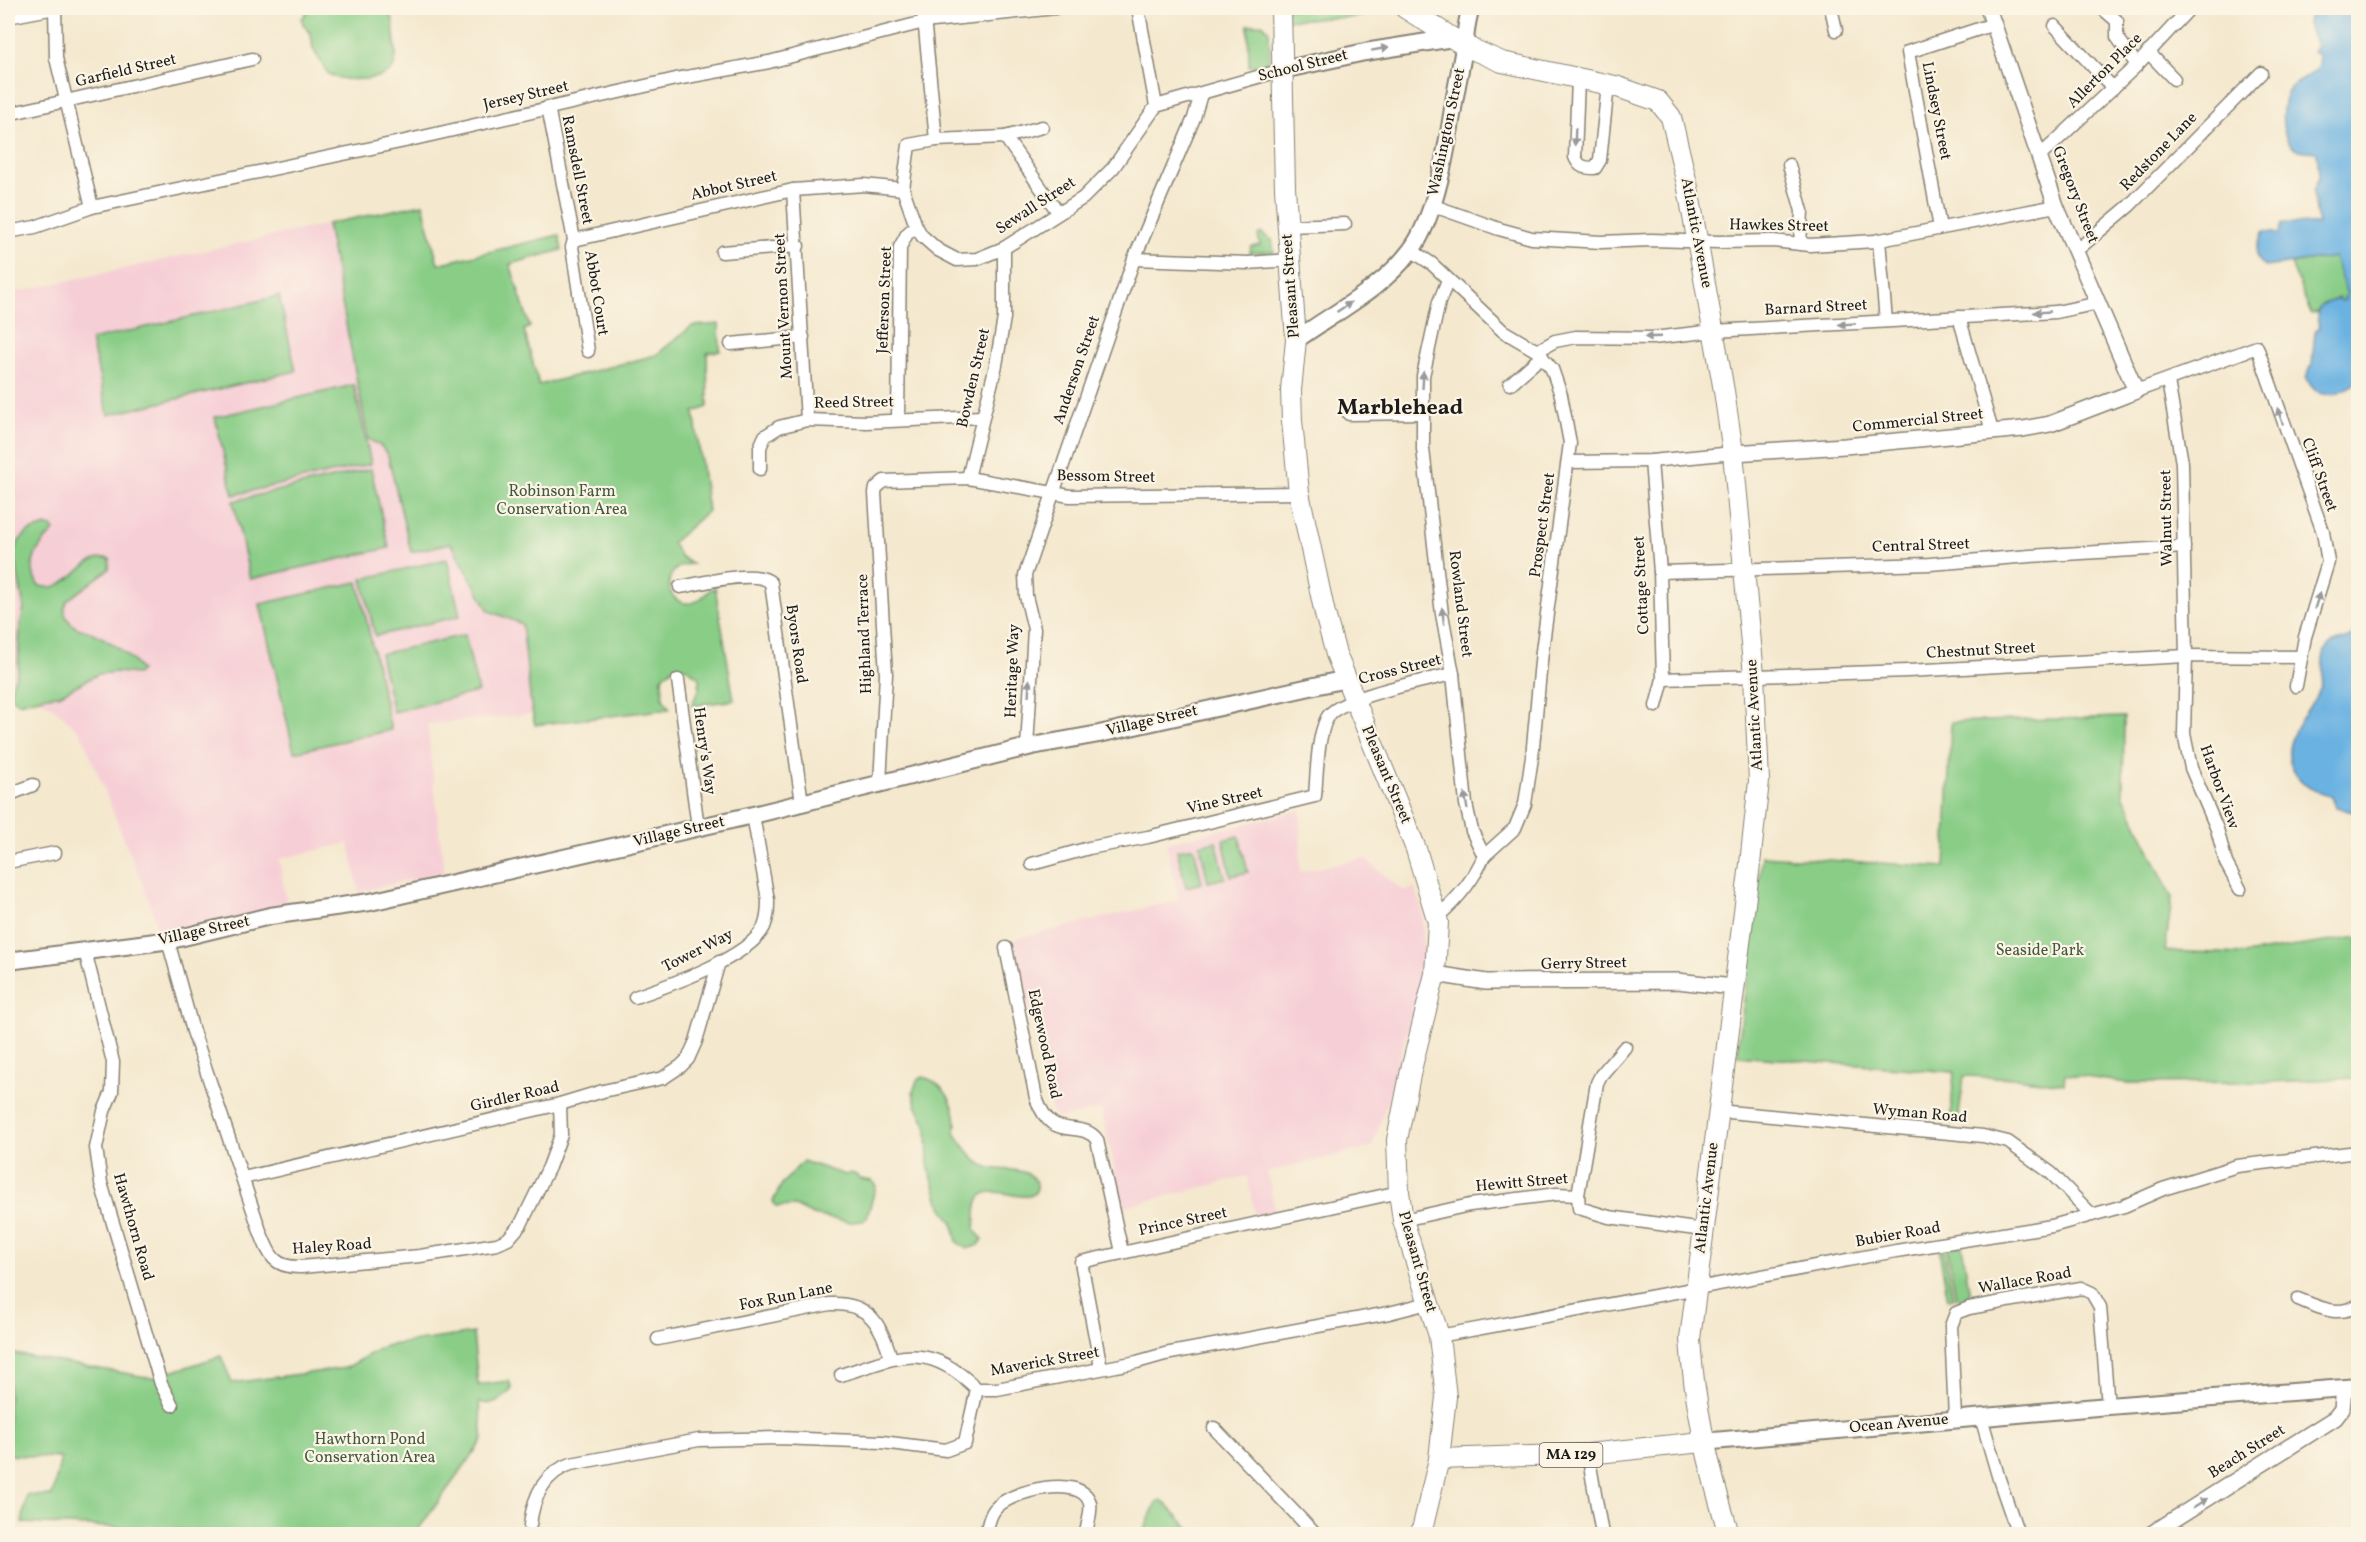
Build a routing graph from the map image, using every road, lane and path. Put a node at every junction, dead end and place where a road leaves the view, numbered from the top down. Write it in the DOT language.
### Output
graph roads {
  1 [pos="55,8"];
  2 [pos="923,8"];
  3 [pos="1051,8"];
  4 [pos="1137,8"];
  5 [pos="1281,8"];
  6 [pos="1471,8"];
  7 [pos="1830,8"];
  8 [pos="2102,8"];
  9 [pos="2190,8"];
  10 [pos="1409,11"];
  11 [pos="1991,13"];
  12 [pos="8,17"];
  13 [pos="924,22"];
  14 [pos="2055,26"];
  15 [pos="1836,30"];
  16 [pos="1418,42"];
  17 [pos="1459,42"];
  18 [pos="2148,52"];
  19 [pos="252,59"];
  20 [pos="2137,65"];
  21 [pos="1282,70"];
  22 [pos="2261,73"];
  23 [pos="1578,79"];
  24 [pos="2174,79"];
  25 [pos="1608,85"];
  26 [pos="2113,88"];
  27 [pos="1201,94"];
  28 [pos="67,102"];
  29 [pos="1156,106"];
  30 [pos="548,107"];
  31 [pos="8,114"];
  32 [pos="1042,127"];
  33 [pos="1005,137"];
  34 [pos="936,140"];
  35 [pos="2040,156"];
  36 [pos="1789,165"];
  37 [pos="903,189"];
  38 [pos="793,190"];
  39 [pos="1431,205"];
  40 [pos="2056,206"];
  41 [pos="92,207"];
  42 [pos="1058,212"];
  43 [pos="1345,224"];
  44 [pos="916,226"];
  45 [pos="1288,226"];
  46 [pos="1940,228"];
  47 [pos="8,232"];
  48 [pos="574,240"];
  49 [pos="1879,240"];
  50 [pos="1699,242"];
  51 [pos="1800,244"];
  52 [pos="798,246"];
  53 [pos="1004,248"];
  54 [pos="1412,250"];
  55 [pos="2077,250"];
  56 [pos="722,252"];
  57 [pos="1134,259"];
  58 [pos="1290,260"];
  59 [pos="1448,280"];
  60 [pos="2099,303"];
  61 [pos="1959,316"];
  62 [pos="1886,321"];
  63 [pos="1714,331"];
  64 [pos="803,337"];
  65 [pos="1296,340"];
  66 [pos="731,344"];
  67 [pos="2257,347"];
  68 [pos="588,351"];
  69 [pos="1539,353"];
  70 [pos="2168,381"];
  71 [pos="1510,384"];
  72 [pos="2136,392"];
  73 [pos="1422,413"];
  74 [pos="1349,414"];
  75 [pos="982,417"];
  76 [pos="807,420"];
  77 [pos="898,420"];
  78 [pos="1992,431"];
  79 [pos="1733,453"];
  80 [pos="1651,460"];
  81 [pos="1568,462"];
  82 [pos="760,469"];
  83 [pos="968,478"];
  84 [pos="880,484"];
  85 [pos="1052,493"];
  86 [pos="1299,493"];
  87 [pos="2184,547"];
  88 [pos="1744,568"];
  89 [pos="1660,572"];
  90 [pos="680,587"];
  91 [pos="2186,656"];
  92 [pos="2301,657"];
  93 [pos="1453,674"];
  94 [pos="1754,675"];
  95 [pos="1346,679"];
  96 [pos="1663,679"];
  97 [pos="678,680"];
  98 [pos="2296,686"];
  99 [pos="1355,699"];
  100 [pos="1656,706"];
  101 [pos="1027,747"];
  102 [pos="886,782"];
  103 [pos="33,785"];
  104 [pos="8,795"];
  105 [pos="802,803"];
  106 [pos="753,815"];
  107 [pos="698,827"];
  108 [pos="56,853"];
  109 [pos="1484,856"];
  110 [pos="8,862"];
  111 [pos="1032,864"];
  112 [pos="2240,889"];
  113 [pos="1438,916"];
  114 [pos="171,940"];
  115 [pos="1006,948"];
  116 [pos="85,951"];
  117 [pos="8,961"];
  118 [pos="719,962"];
  119 [pos="1435,974"];
  120 [pos="1733,987"];
  121 [pos="635,997"];
  122 [pos="1625,1047"];
  123 [pos="560,1104"];
  124 [pos="1718,1111"];
  125 [pos="2358,1152"];
  126 [pos="243,1178"];
  127 [pos="1399,1192"];
  128 [pos="1578,1195"];
  129 [pos="2092,1215"];
  130 [pos="1404,1220"];
  131 [pos="1703,1230"];
  132 [pos="1122,1252"];
  133 [pos="1696,1289"];
  134 [pos="2298,1299"];
  135 [pos="1428,1303"];
  136 [pos="2358,1305"];
  137 [pos="1439,1336"];
  138 [pos="658,1339"];
  139 [pos="891,1358"];
  140 [pos="1101,1368"];
  141 [pos="841,1375"];
  142 [pos="2351,1387"];
  143 [pos="977,1389"];
  144 [pos="172,1405"];
  145 [pos="2108,1406"];
  146 [pos="1982,1417"];
  147 [pos="1955,1419"];
  148 [pos="1214,1428"];
  149 [pos="1702,1442"];
  150 [pos="1588,1454"];
  151 [pos="1439,1459"];
  152 [pos="530,1525"];
  153 [pos="986,1534"];
  154 [pos="1086,1534"];
  155 [pos="1315,1534"];
  156 [pos="1421,1534"];
  157 [pos="1602,1534"];
  158 [pos="1729,1534"];
  159 [pos="2018,1534"];
  160 [pos="2151,1534"];
  1 -- 12 [label="street"];
  1 -- 28 [label="street"];
  2 -- 13 [label="street"];
  3 -- 13 [label="street, Jersey Street"];
  4 -- 29 [label="street"];
  5 -- 21 [label="main road, Pleasant Street"];
  6 -- 17 [label="main road, Washington Street"];
  7 -- 15 [label="street"];
  8 -- 20 [label="street"];
  9 -- 18 [label="street, Allerton Place"];
  10 -- 16 [label="main road"];
  10 -- 17 [label="main road, Atlantic Avenue"];
  11 -- 35 [label="street, Gregory Street"];
  11 -- 46 [label="street, Lindsey Street"];
  13 -- 30 [label="street, Jersey Street"];
  13 -- 34 [label="street"];
  14 -- 26 [label="street"];
  16 -- 17 [label="main road, School Street"];
  21 -- 16 [label="main road, School Street, one-way"];
  17 -- 23 [label="main road, Atlantic Avenue"];
  17 -- 39 [label="main road, Washington Street"];
  18 -- 20 [label="street, Allerton Place"];
  18 -- 24 [label="street"];
  19 -- 28 [label="street, Garfield Street"];
  20 -- 26 [label="street, Allerton Place"];
  21 -- 27 [label="street, School Street"];
  21 -- 45 [label="main road, Pleasant Street"];
  22 -- 55 [label="street, Redstone Lane"];
  23 -- 25 [label="main road, Atlantic Avenue"];
  23 -- 25 [label="street, one-way"];
  25 -- 50 [label="main road, Atlantic Avenue"];
  26 -- 35 [label="street, Allerton Place"];
  27 -- 29 [label="street, School Street"];
  27 -- 57 [label="street, Anderson Street"];
  28 -- 31 [label="street, Garfield Street"];
  28 -- 41 [label="street"];
  29 -- 42 [label="street, Sewall Street"];
  30 -- 41 [label="street, Jersey Street"];
  30 -- 48 [label="street, Ramsdell Street"];
  32 -- 33 [label="street"];
  33 -- 34 [label="street"];
  33 -- 42 [label="street"];
  34 -- 37 [label="street"];
  35 -- 40 [label="street, Gregory Street"];
  36 -- 51 [label="street"];
  37 -- 38 [label="street, Abbot Street"];
  37 -- 44 [label="street"];
  38 -- 48 [label="street, Abbot Street"];
  38 -- 52 [label="street, Mount Vernon Street"];
  39 -- 50 [label="street, Hawkes Street"];
  39 -- 54 [label="main road, Washington Street"];
  40 -- 46 [label="street, Hawkes Street"];
  40 -- 55 [label="street, Gregory Street"];
  41 -- 47 [label="street, Jersey Street"];
  42 -- 53 [label="street, Sewall Street"];
  43 -- 45 [label="street"];
  44 -- 53 [label="street, Sewall Street"];
  44 -- 77 [label="street, Jefferson Street"];
  45 -- 58 [label="main road, Pleasant Street"];
  46 -- 49 [label="street, Hawkes Street"];
  48 -- 68 [label="street, Abbot Court"];
  49 -- 51 [label="street, Hawkes Street"];
  49 -- 62 [label="street"];
  50 -- 51 [label="street, Hawkes Street"];
  50 -- 63 [label="main road, Atlantic Avenue"];
  52 -- 56 [label="street"];
  52 -- 64 [label="street, Mount Vernon Street"];
  53 -- 75 [label="street, Bowden Street"];
  54 -- 59 [label="street"];
  65 -- 54 [label="main road, Washington Street, one-way"];
  55 -- 60 [label="street, Gregory Street"];
  57 -- 58 [label="street"];
  57 -- 85 [label="street, Anderson Street"];
  58 -- 65 [label="main road, Pleasant Street"];
  59 -- 69 [label="street"];
  73 -- 59 [label="street, Rowland Street, one-way"];
  60 -- 61 [label="street, Barnard Street, one-way"];
  60 -- 72 [label="street, Gregory Street"];
  61 -- 62 [label="street, Barnard Street"];
  61 -- 78 [label="street"];
  62 -- 63 [label="street, Barnard Street, one-way"];
  63 -- 69 [label="street, Barnard Street, one-way"];
  63 -- 79 [label="main road, Atlantic Avenue"];
  64 -- 66 [label="street"];
  64 -- 76 [label="street, Mount Vernon Street"];
  65 -- 86 [label="main road, Pleasant Street"];
  67 -- 70 [label="street, Commercial Street"];
  92 -- 67 [label="street, Cliff Street, one-way"];
  69 -- 71 [label="street, Barnard Street"];
  69 -- 81 [label="street, Prospect Street"];
  70 -- 72 [label="street, Commercial Street"];
  70 -- 87 [label="street, Walnut Street"];
  72 -- 78 [label="street, Commercial Street"];
  73 -- 74 [label="street"];
  93 -- 73 [label="street, Rowland Street, one-way"];
  75 -- 77 [label="street, Reed Street"];
  75 -- 83 [label="street, Bowden Street"];
  76 -- 77 [label="street, Reed Street"];
  76 -- 82 [label="street, Reed Street"];
  78 -- 79 [label="street, Commercial Street"];
  79 -- 80 [label="street, Commercial Street"];
  79 -- 88 [label="main road, Atlantic Avenue"];
  80 -- 81 [label="street, Commercial Street"];
  80 -- 89 [label="street, Cottage Street"];
  81 -- 109 [label="street, Prospect Street"];
  83 -- 84 [label="street, Bessom Street"];
  83 -- 85 [label="street, Bessom Street"];
  84 -- 102 [label="street, Highland Terrace"];
  85 -- 86 [label="street, Bessom Street"];
  101 -- 85 [label="street, Heritage Way, one-way"];
  86 -- 95 [label="main road, Pleasant Street"];
  87 -- 88 [label="street, Central Street"];
  87 -- 91 [label="street, Walnut Street"];
  88 -- 89 [label="street, Central Street"];
  88 -- 94 [label="main road, Atlantic Avenue"];
  89 -- 96 [label="street, Cottage Street"];
  90 -- 105 [label="street, Byors Road"];
  91 -- 92 [label="street, Chestnut Street"];
  91 -- 94 [label="street, Chestnut Street"];
  91 -- 112 [label="street, Harbor View"];
  92 -- 98 [label="street, Cliff Street"];
  93 -- 99 [label="street, Cross Street"];
  109 -- 93 [label="street, Rowland Street, one-way"];
  94 -- 96 [label="street, Chestnut Street"];
  94 -- 120 [label="main road, Atlantic Avenue"];
  95 -- 99 [label="main road, Pleasant Street"];
  95 -- 101 [label="main road, Village Street"];
  96 -- 100 [label="street, Cottage Street"];
  97 -- 107 [label="street, Henry's Way"];
  99 -- 111 [label="street, Vine Street"];
  99 -- 113 [label="main road, Pleasant Street"];
  101 -- 102 [label="main road, Village Street"];
  102 -- 105 [label="main road, Village Street"];
  103 -- 104 [label="street"];
  105 -- 106 [label="main road, Village Street"];
  106 -- 107 [label="main road, Village Street"];
  106 -- 118 [label="street, Tower Way"];
  107 -- 114 [label="main road, Village Street"];
  108 -- 110 [label="street"];
  109 -- 113 [label="street"];
  113 -- 119 [label="main road, Pleasant Street"];
  114 -- 116 [label="main road, Village Street"];
  114 -- 126 [label="street, Haley Road"];
  115 -- 132 [label="street, Edgewood Road"];
  116 -- 117 [label="main road, Village Street"];
  116 -- 144 [label="street, Hawthorn Road"];
  118 -- 121 [label="street, Tower Way"];
  118 -- 123 [label="street, Girdler Road"];
  119 -- 120 [label="street, Gerry Street"];
  119 -- 127 [label="main road, Pleasant Street"];
  120 -- 124 [label="main road, Atlantic Avenue"];
  122 -- 128 [label="street"];
  123 -- 126 [label="street, Girdler Road"];
  123 -- 126 [label="street, Haley Road"];
  124 -- 129 [label="street, Wyman Road"];
  124 -- 131 [label="main road, Atlantic Avenue"];
  125 -- 129 [label="street, Bubier Road"];
  127 -- 130 [label="main road, Pleasant Street"];
  127 -- 132 [label="street, Prince Street"];
  128 -- 130 [label="street, Hewitt Street"];
  128 -- 131 [label="street, Hewitt Street"];
  129 -- 133 [label="street, Bubier Road"];
  130 -- 135 [label="main road, Pleasant Street"];
  131 -- 133 [label="main road, Atlantic Avenue"];
  132 -- 140 [label="street, Prince Street"];
  133 -- 137 [label="street, Bubier Road"];
  133 -- 149 [label="main road, Atlantic Avenue"];
  134 -- 136 [label="street"];
  135 -- 137 [label="main road, Pleasant Street"];
  135 -- 140 [label="street, Maverick Street"];
  137 -- 151 [label="main road, Pleasant Street"];
  138 -- 139 [label="street, Fox Run Lane"];
  139 -- 141 [label="street"];
  139 -- 143 [label="street"];
  140 -- 143 [label="street, Maverick Street"];
  142 -- 145 [label="main road, Ocean Avenue"];
  160 -- 142 [label="street, Beach Street, one-way"];
  143 -- 152 [label="street, Maverick Street"];
  145 -- 146 [label="main road, Ocean Avenue"];
  145 -- 147 [label="street, Wallace Road"];
  146 -- 147 [label="main road, Ocean Avenue"];
  146 -- 159 [label="street"];
  147 -- 149 [label="main road, Ocean Avenue"];
  148 -- 155 [label="street"];
  149 -- 150 [label="main road, Ocean Avenue / MA 129"];
  149 -- 158 [label="main road, Atlantic Avenue"];
  150 -- 151 [label="main road, Ocean Avenue / MA 129"];
  150 -- 157 [label="street"];
  151 -- 156 [label="main road, Pleasant Street"];
  153 -- 154 [label="street"];
}
